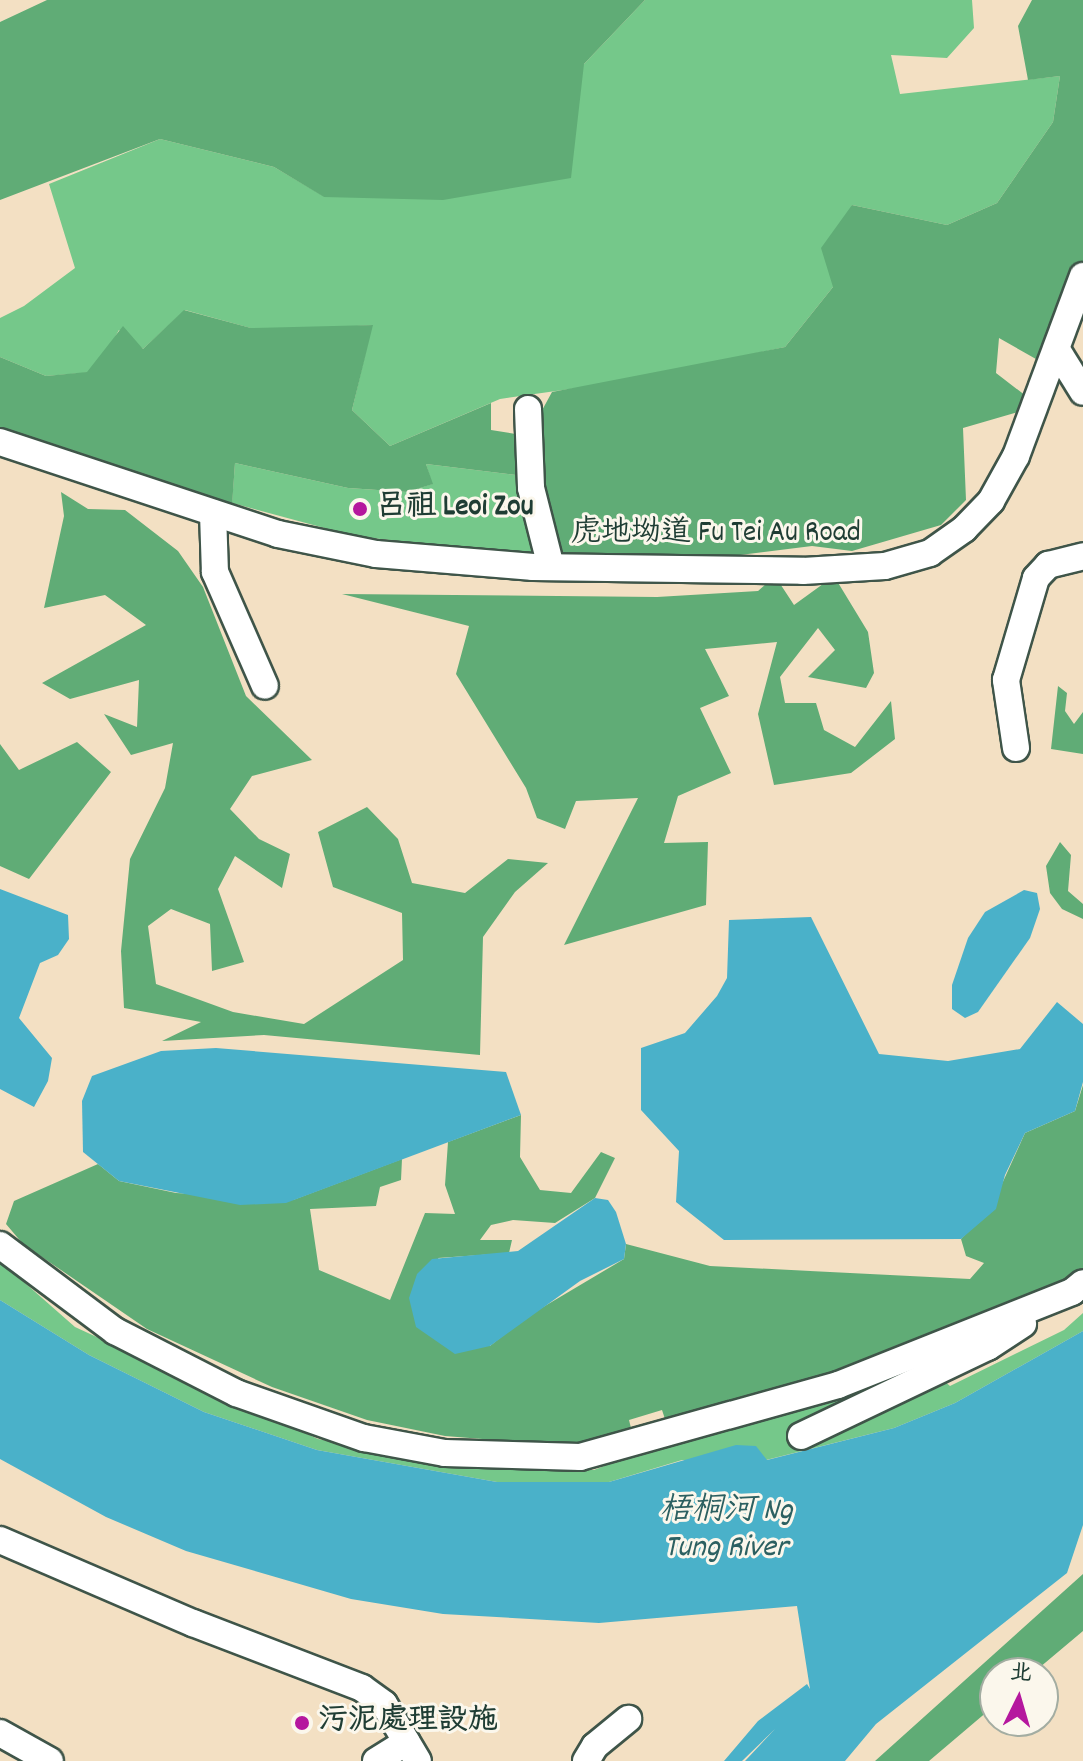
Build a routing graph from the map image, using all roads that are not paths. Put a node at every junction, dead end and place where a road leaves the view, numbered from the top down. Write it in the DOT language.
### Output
graph roads {
  1 [pos="1083,276"];
  2 [pos="1057,350"];
  3 [pos="1083,392"];
  4 [pos="528,409"];
  5 [pos="0,442"];
  6 [pos="213,513"];
  7 [pos="1083,556"];
  8 [pos="551,567"];
  9 [pos="265,686"];
  10 [pos="1016,748"];
  11 [pos="0,1245"];
  12 [pos="1075,1288"];
  13 [pos="801,1436"];
  14 [pos="0,1540"];
  15 [pos="628,1719"];
  16 [pos="0,1733"];
  17 [pos="588,1745"];
  18 [pos="413,1752"];
  19 [pos="50,1761"];
  20 [pos="376,1761"];
  1 -- 2 [label="street, 虎地坳道 Fu Tei Au Road"];
  2 -- 3 [label="street"];
  2 -- 8 [label="street, 虎地坳道 Fu Tei Au Road"];
  4 -- 8 [label="street"];
  5 -- 6 [label="street, 虎地坳道 Fu Tei Au Road"];
  6 -- 8 [label="street, 虎地坳道 Fu Tei Au Road"];
  6 -- 9 [label="street"];
  7 -- 10 [label="street"];
  11 -- 12 [label="street"];
  12 -- 13 [label="street"];
  14 -- 18 [label="street"];
  15 -- 17 [label="street"];
  16 -- 19 [label="street"];
  18 -- 20 [label="street"];
}
